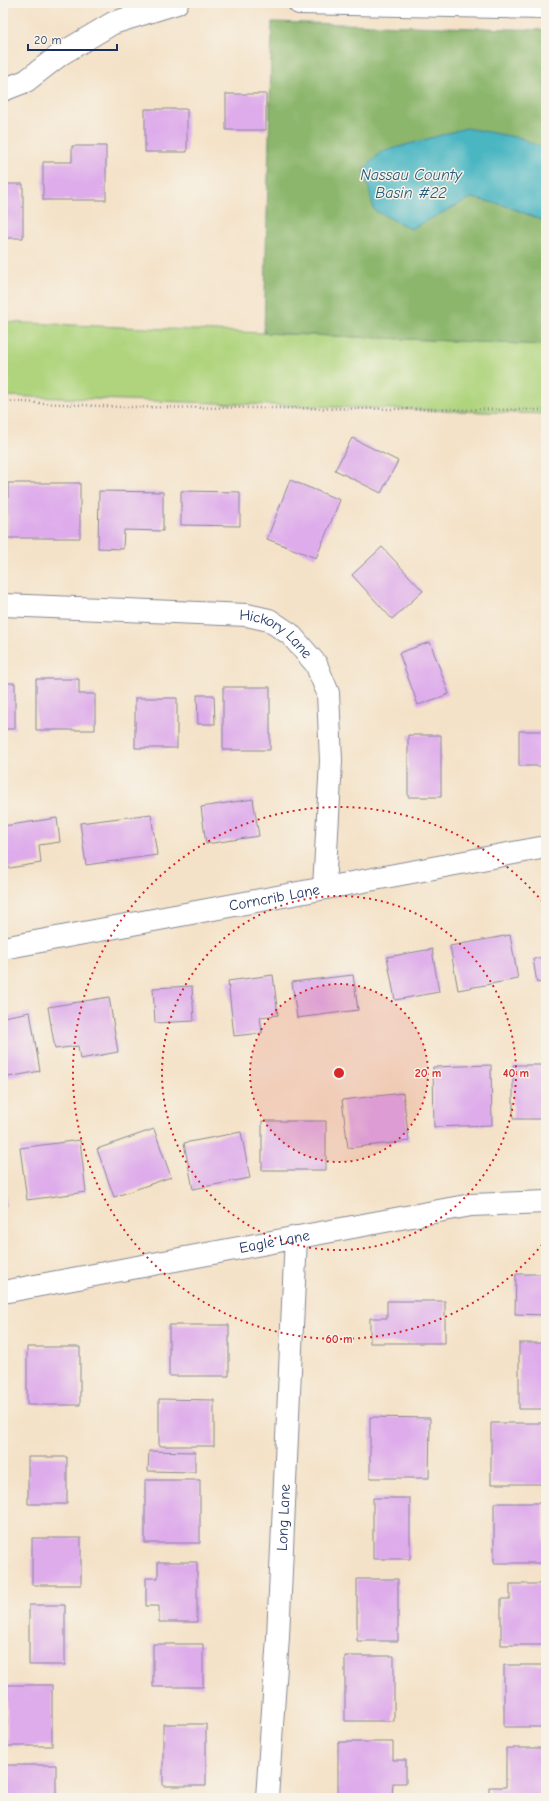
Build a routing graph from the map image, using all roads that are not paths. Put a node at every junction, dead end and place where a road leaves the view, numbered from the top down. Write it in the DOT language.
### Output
graph roads {
  1 [pos="177,3"];
  2 [pos="299,3"];
  3 [pos="546,8"];
  4 [pos="3,90"];
  5 [pos="3,605"];
  6 [pos="546,847"];
  7 [pos="324,888"];
  8 [pos="3,948"];
  9 [pos="546,1202"];
  10 [pos="296,1237"];
  11 [pos="3,1292"];
  12 [pos="267,1798"];
  1 -- 4 [label="street"];
  2 -- 3 [label="street"];
  5 -- 7 [label="street, Hickory Lane"];
  6 -- 7 [label="street, Corncrib Lane"];
  7 -- 8 [label="street, Corncrib Lane"];
  9 -- 10 [label="street, Eagle Lane"];
  10 -- 11 [label="street, Eagle Lane"];
  10 -- 12 [label="street, Long Lane"];
}
